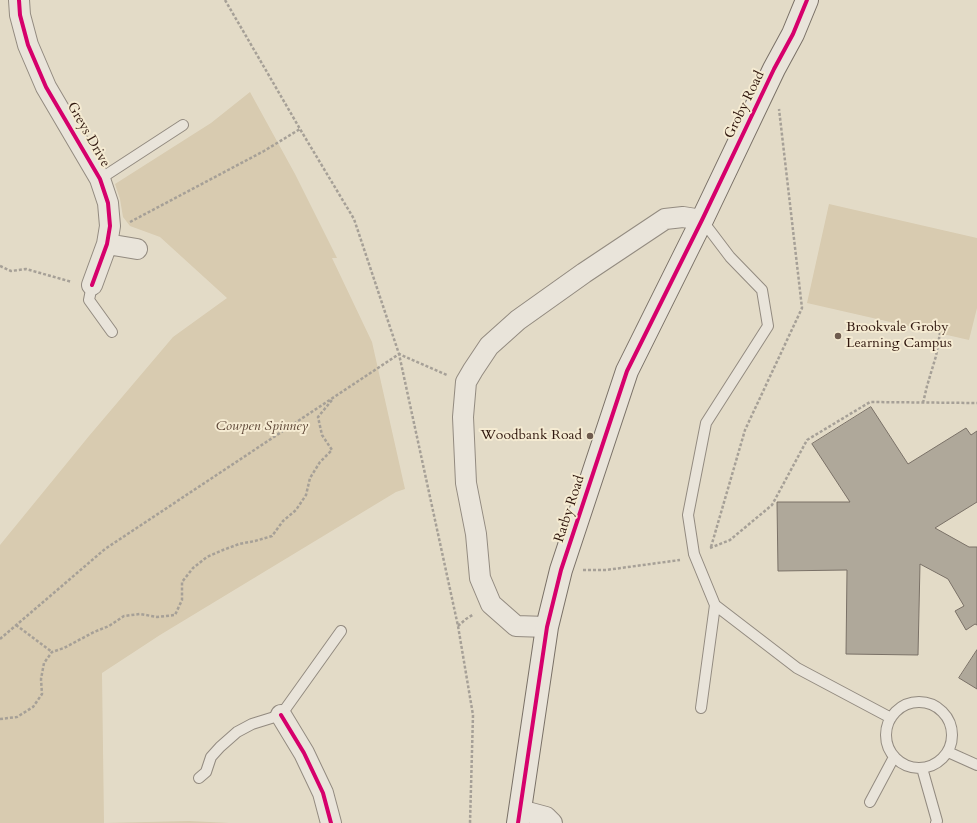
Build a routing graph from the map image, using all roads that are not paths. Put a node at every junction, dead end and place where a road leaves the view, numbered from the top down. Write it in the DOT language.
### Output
graph roads {
  1 [pos="19,0"];
  2 [pos="807,0"];
  3 [pos="183,125"];
  4 [pos="100,179"];
  5 [pos="702,220"];
  6 [pos="109,235"];
  7 [pos="137,249"];
  8 [pos="92,285"];
  9 [pos="112,332"];
  10 [pos="715,605"];
  11 [pos="547,627"];
  12 [pos="341,631"];
  13 [pos="700,708"];
  14 [pos="281,715"];
  15 [pos="890,718"];
  16 [pos="948,752"];
  17 [pos="894,756"];
  18 [pos="977,765"];
  19 [pos="922,768"];
  20 [pos="199,778"];
  21 [pos="870,802"];
  22 [pos="519,817"];
  23 [pos="331,823"];
  24 [pos="552,823"];
  25 [pos="936,823"];
  1 -- 4 [label="street, Greys Drive"];
  2 -- 5 [label="street, Groby Road"];
  3 -- 4 [label="lane"];
  4 -- 6 [label="street, Greys Drive"];
  5 -- 10 [label="lane"];
  5 -- 11 [label="street, Ratby Road"];
  5 -- 11 [label="street"];
  6 -- 7 [label="street"];
  6 -- 8 [label="street, Greys Drive"];
  8 -- 9 [label="lane"];
  10 -- 13 [label="lane"];
  10 -- 15 [label="lane"];
  11 -- 22 [label="street, Ratby Road"];
  12 -- 14 [label="lane"];
  14 -- 20 [label="lane"];
  14 -- 23 [label="street"];
  15 -- 16 [label="lane"];
  15 -- 17 [label="lane"];
  16 -- 18 [label="lane"];
  16 -- 19 [label="lane"];
  17 -- 19 [label="lane"];
  17 -- 21 [label="lane"];
  19 -- 25 [label="lane"];
  22 -- 24 [label="street"];
}
